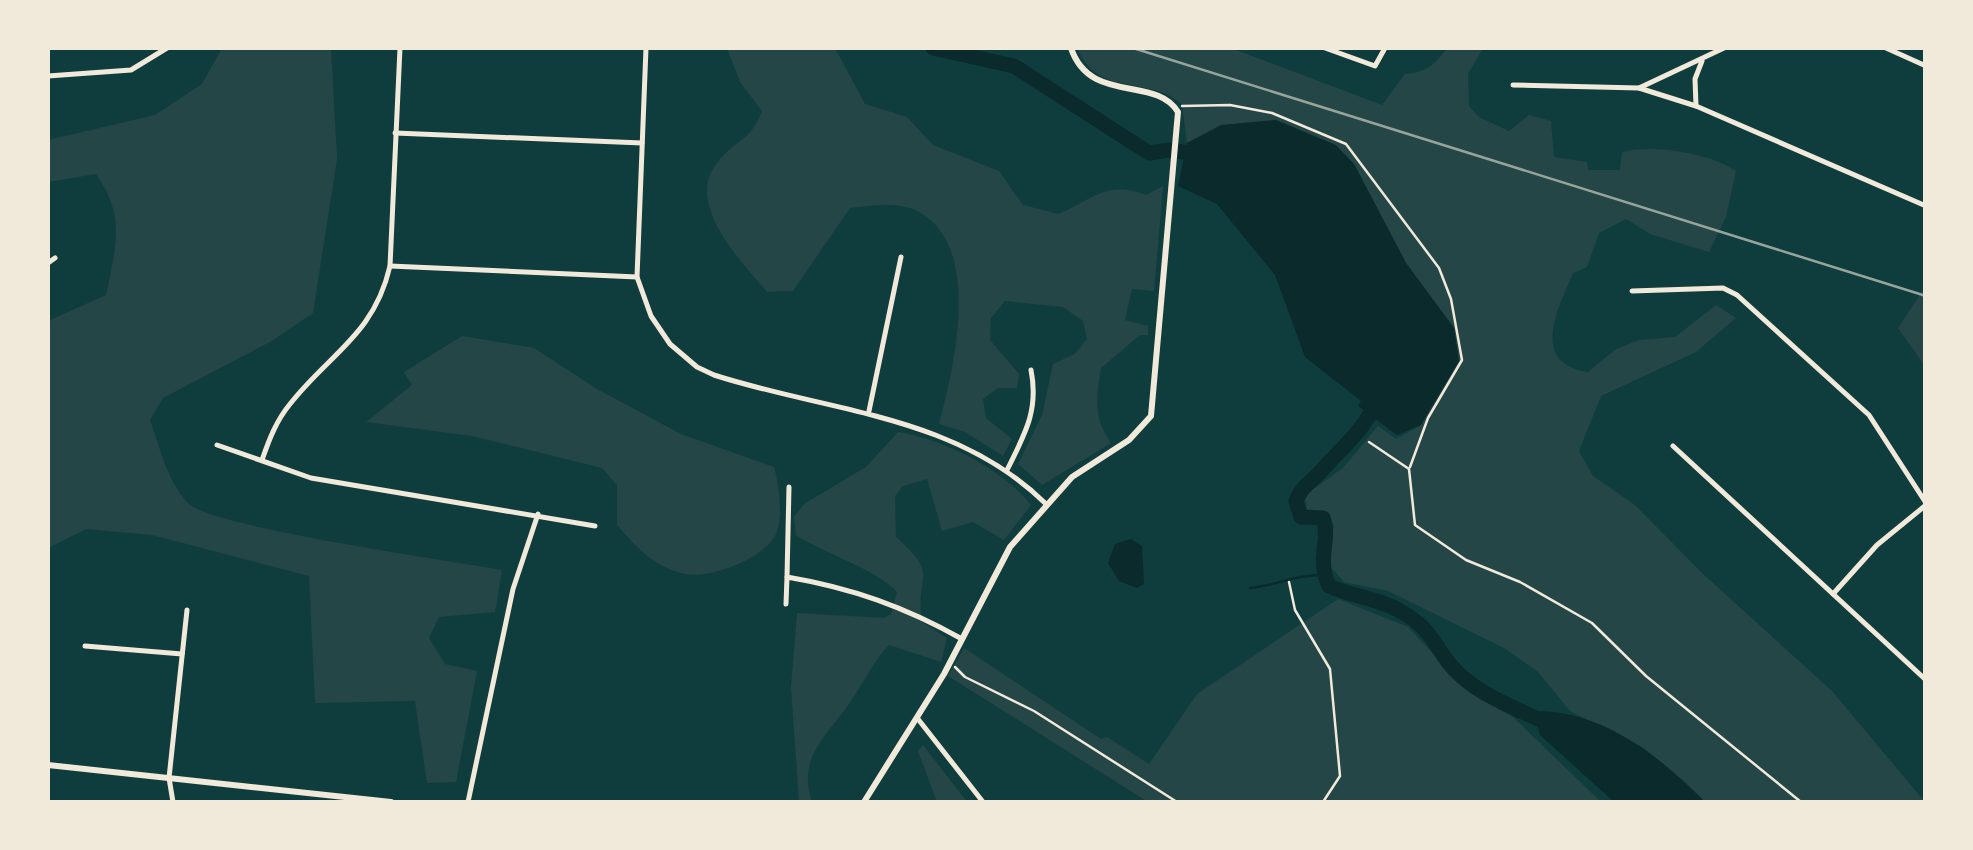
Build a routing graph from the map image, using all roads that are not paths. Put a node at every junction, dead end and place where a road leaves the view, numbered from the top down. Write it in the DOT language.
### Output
graph roads {
  1 [pos="167,48"];
  2 [pos="400,48"];
  3 [pos="646,48"];
  4 [pos="1071,48"];
  5 [pos="1325,48"];
  6 [pos="1384,48"];
  7 [pos="1724,48"];
  8 [pos="1886,48"];
  9 [pos="1702,58"];
  10 [pos="1926,66"];
  11 [pos="48,76"];
  12 [pos="1512,84"];
  13 [pos="1639,88"];
  14 [pos="1696,106"];
  15 [pos="395,133"];
  16 [pos="642,143"];
  17 [pos="1926,206"];
  18 [pos="901,257"];
  19 [pos="55,258"];
  20 [pos="48,264"];
  21 [pos="390,266"];
  22 [pos="637,278"];
  23 [pos="1632,291"];
  24 [pos="1030,370"];
  25 [pos="869,411"];
  26 [pos="217,445"];
  27 [pos="1674,446"];
  28 [pos="262,460"];
  29 [pos="1007,470"];
  30 [pos="789,487"];
  31 [pos="1045,503"];
  32 [pos="1926,504"];
  33 [pos="538,514"];
  34 [pos="595,526"];
  35 [pos="787,577"];
  36 [pos="1833,594"];
  37 [pos="786,604"];
  38 [pos="187,610"];
  39 [pos="962,639"];
  40 [pos="85,646"];
  41 [pos="183,654"];
  42 [pos="1926,680"];
  43 [pos="918,719"];
  44 [pos="48,765"];
  45 [pos="169,778"];
  46 [pos="297,792"];
  47 [pos="174,802"];
  48 [pos="296,802"];
  49 [pos="391,802"];
  50 [pos="468,802"];
  51 [pos="864,802"];
  52 [pos="983,802"];
  1 -- 11 [label="street"];
  2 -- 15 [label="street"];
  3 -- 16 [label="street"];
  4 -- 31 [label="street"];
  5 -- 6 [label="street"];
  7 -- 9 [label="street"];
  8 -- 10 [label="street"];
  9 -- 13 [label="street"];
  9 -- 14 [label="street"];
  12 -- 13 [label="street"];
  13 -- 14 [label="street"];
  14 -- 17 [label="street"];
  15 -- 16 [label="street"];
  15 -- 21 [label="street"];
  16 -- 22 [label="street"];
  18 -- 25 [label="street"];
  19 -- 20 [label="street"];
  21 -- 22 [label="street"];
  21 -- 28 [label="street"];
  22 -- 25 [label="street"];
  23 -- 32 [label="street"];
  24 -- 29 [label="street"];
  25 -- 29 [label="street"];
  26 -- 28 [label="street"];
  27 -- 36 [label="street"];
  28 -- 33 [label="street"];
  29 -- 31 [label="street"];
  30 -- 35 [label="street"];
  31 -- 39 [label="street"];
  32 -- 36 [label="street"];
  33 -- 34 [label="street"];
  33 -- 50 [label="street"];
  35 -- 37 [label="street"];
  35 -- 39 [label="street"];
  36 -- 42 [label="street"];
  38 -- 41 [label="street"];
  39 -- 43 [label="street"];
  40 -- 41 [label="street"];
  41 -- 45 [label="street"];
  43 -- 51 [label="street"];
  43 -- 52 [label="street"];
  44 -- 45 [label="street"];
  45 -- 46 [label="street"];
  45 -- 47 [label="street"];
  46 -- 48 [label="street"];
  46 -- 49 [label="street"];
}
